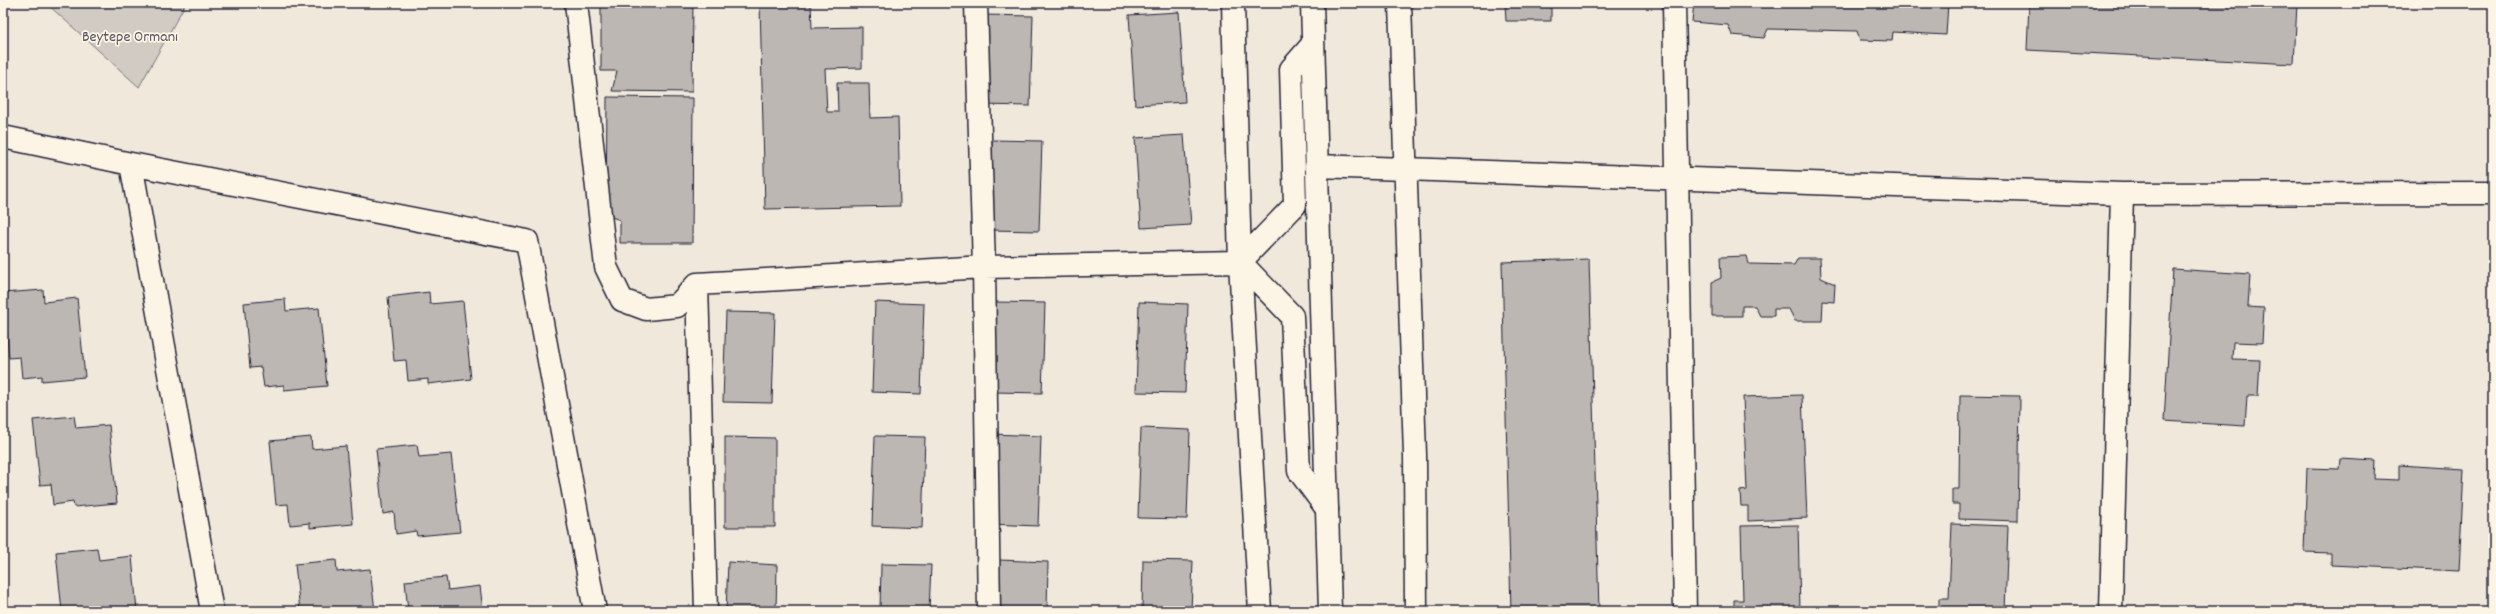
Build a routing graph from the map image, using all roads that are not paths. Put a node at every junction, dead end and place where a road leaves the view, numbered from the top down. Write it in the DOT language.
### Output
graph roads {
  1 [pos="576,3"];
  2 [pos="976,3"];
  3 [pos="1233,3"];
  4 [pos="1312,3"];
  5 [pos="1400,3"];
  6 [pos="1674,3"];
  7 [pos="1312,45"];
  8 [pos="3,137"];
  9 [pos="131,164"];
  10 [pos="1316,166"];
  11 [pos="1405,169"];
  12 [pos="1677,179"];
  13 [pos="2493,193"];
  14 [pos="2122,194"];
  15 [pos="1240,262"];
  16 [pos="984,267"];
  17 [pos="697,284"];
  18 [pos="1327,509"];
  19 [pos="212,611"];
  20 [pos="595,611"];
  21 [pos="706,611"];
  22 [pos="989,611"];
  23 [pos="1260,611"];
  24 [pos="1330,611"];
  25 [pos="1416,611"];
  26 [pos="1685,611"];
  27 [pos="2111,611"];
  1 -- 17 [label="street"];
  2 -- 16 [label="street"];
  3 -- 15 [label="street"];
  4 -- 7 [label="street"];
  5 -- 11 [label="street"];
  6 -- 12 [label="street"];
  7 -- 10 [label="street"];
  7 -- 15 [label="street"];
  8 -- 9 [label="street"];
  9 -- 19 [label="street"];
  9 -- 20 [label="street"];
  10 -- 11 [label="street"];
  10 -- 18 [label="street"];
  11 -- 12 [label="street"];
  11 -- 25 [label="street"];
  12 -- 14 [label="street"];
  12 -- 26 [label="street"];
  13 -- 14 [label="street"];
  14 -- 27 [label="street"];
  15 -- 16 [label="street"];
  15 -- 18 [label="street"];
  15 -- 23 [label="street"];
  16 -- 17 [label="street"];
  16 -- 22 [label="street"];
  17 -- 21 [label="street"];
  18 -- 24 [label="street"];
}
